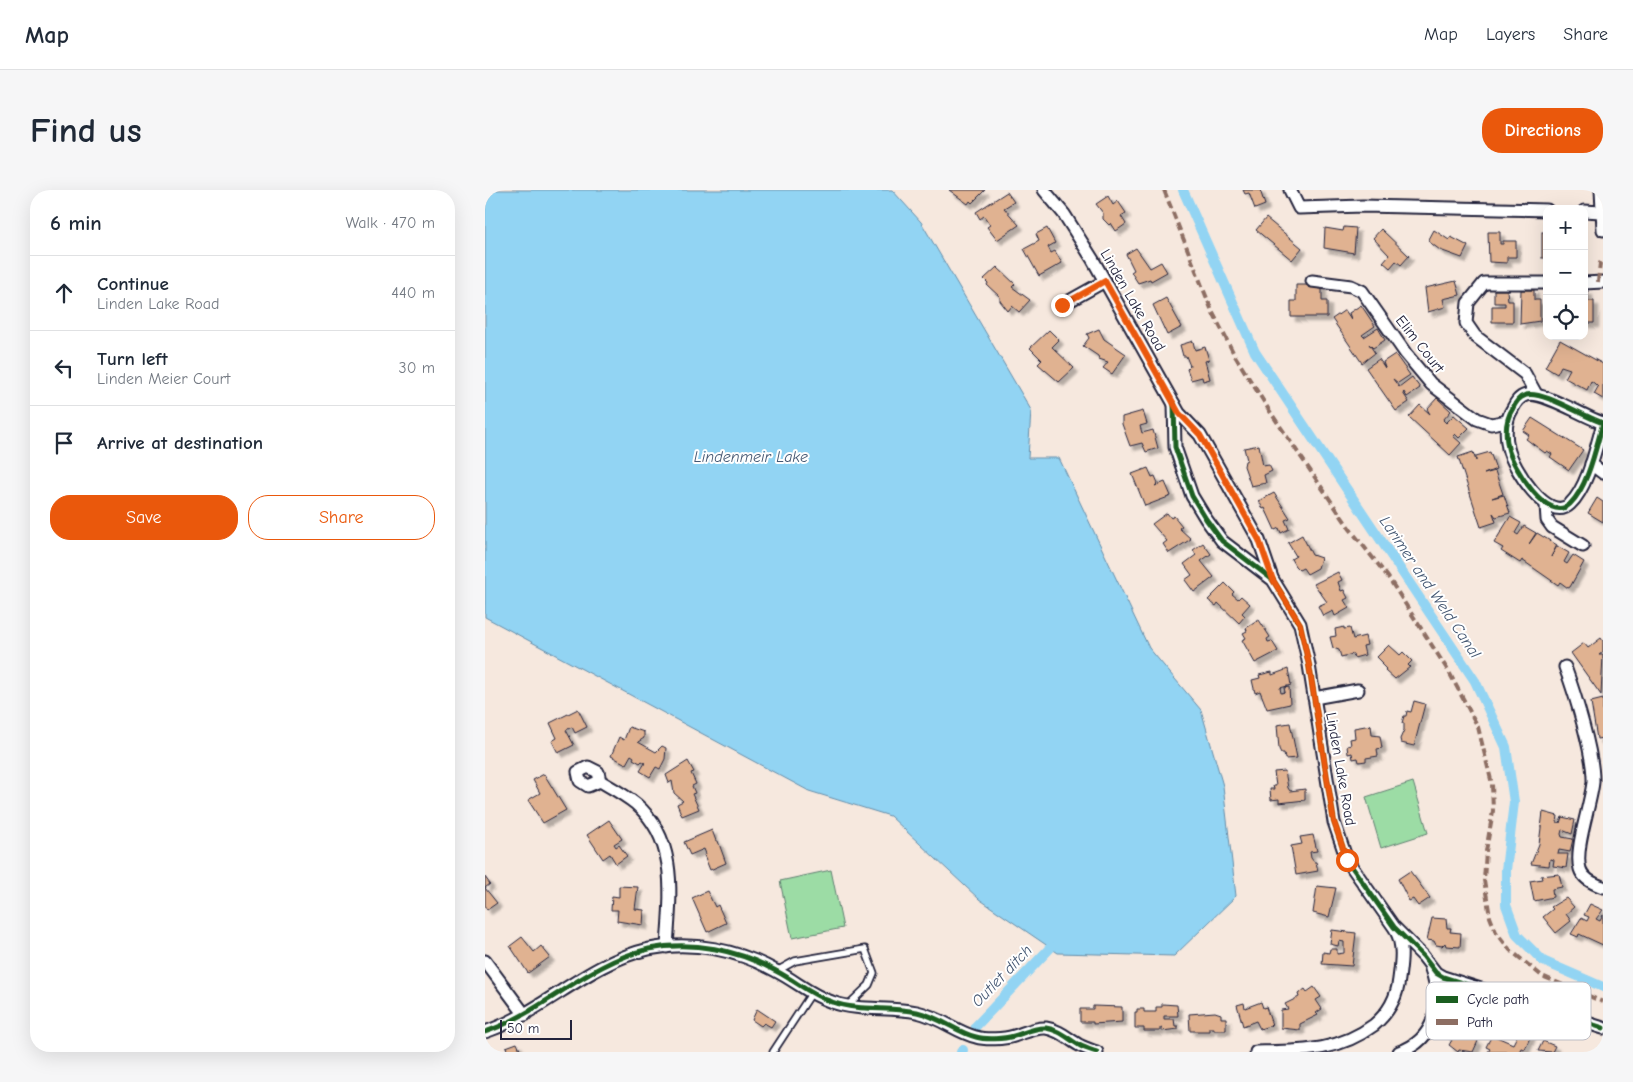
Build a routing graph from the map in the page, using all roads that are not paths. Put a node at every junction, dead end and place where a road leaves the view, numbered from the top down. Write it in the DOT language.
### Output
graph roads {
  1 [pos="1044,190"];
  2 [pos="1290,190"];
  3 [pos="1601,190"];
  4 [pos="1543,210"];
  5 [pos="1588,211"];
  6 [pos="1601,212"];
  7 [pos="1603,230"];
  8 [pos="1312,280"];
  9 [pos="1105,281"];
  10 [pos="1588,282"];
  11 [pos="1603,282"];
  12 [pos="1543,283"];
  13 [pos="1062,305"];
  14 [pos="1536,394"];
  15 [pos="1174,404"];
  16 [pos="1507,421"];
  17 [pos="1603,423"];
  18 [pos="1591,464"];
  19 [pos="1603,473"];
  20 [pos="1546,505"];
  21 [pos="1583,546"];
  22 [pos="1273,580"];
  23 [pos="1565,667"];
  24 [pos="1358,690"];
  25 [pos="1314,698"];
  26 [pos="600,781"];
  27 [pos="1598,785"];
  28 [pos="1603,887"];
  29 [pos="1394,927"];
  30 [pos="667,947"];
  31 [pos="485,961"];
  32 [pos="1429,965"];
  33 [pos="777,971"];
  34 [pos="1436,982"];
  35 [pos="1459,982"];
  36 [pos="811,994"];
  37 [pos="847,1006"];
  38 [pos="525,1015"];
  39 [pos="1591,1024"];
  40 [pos="1603,1028"];
  41 [pos="1426,1031"];
  42 [pos="485,1032"];
  43 [pos="1332,1050"];
  44 [pos="773,1052"];
  45 [pos="1097,1052"];
  46 [pos="1256,1052"];
  47 [pos="1354,1052"];
  48 [pos="1399,1052"];
  1 -- 9 [label="street, Linden Lake Road"];
  2 -- 4 [label="street"];
  3 -- 6 [label="street"];
  5 -- 6 [label="street"];
  6 -- 7 [label="street"];
  8 -- 16 [label="street, Elim Court"];
  9 -- 13 [label="street"];
  9 -- 15 [label="street, Linden Lake Road"];
  10 -- 11 [label="street"];
  12 -- 14 [label="street"];
  14 -- 16 [label="street"];
  14 -- 17 [label="street"];
  15 -- 22 [label="street, Linden Lake Road"];
  15 -- 22 [label="street, Linden Lake Road"];
  16 -- 20 [label="street"];
  17 -- 18 [label="street"];
  18 -- 19 [label="street"];
  18 -- 20 [label="street"];
  20 -- 21 [label="street"];
  22 -- 25 [label="street, Linden Lake Road"];
  23 -- 27 [label="street"];
  24 -- 25 [label="street"];
  25 -- 29 [label="street, Linden Lake Road"];
  26 -- 30 [label="street"];
  27 -- 28 [label="street"];
  29 -- 32 [label="street, Linden Lake Road"];
  29 -- 43 [label="street"];
  30 -- 33 [label="street"];
  30 -- 38 [label="street"];
  31 -- 38 [label="street"];
  32 -- 34 [label="street"];
  32 -- 35 [label="street, Linden Lake Road"];
  33 -- 36 [label="street"];
  33 -- 37 [label="lane"];
  36 -- 37 [label="street"];
  36 -- 44 [label="lane"];
  37 -- 45 [label="street"];
  38 -- 42 [label="street"];
  39 -- 40 [label="street, Linden Lake Road"];
  41 -- 48 [label="street"];
  43 -- 46 [label="street"];
  43 -- 47 [label="street"];
}
